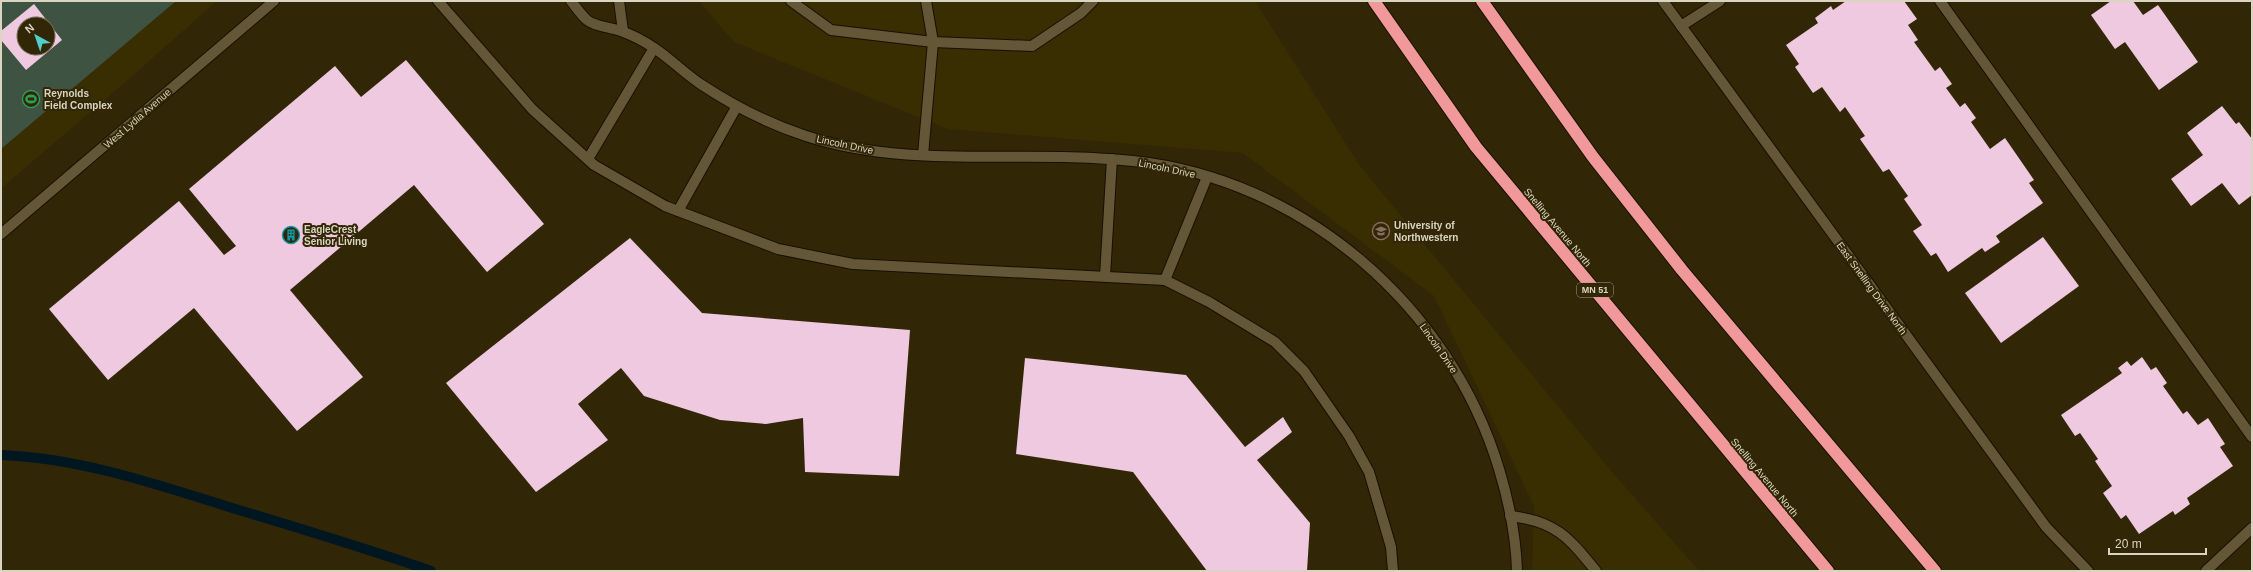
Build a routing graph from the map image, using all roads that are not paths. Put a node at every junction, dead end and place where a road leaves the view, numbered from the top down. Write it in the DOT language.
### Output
graph roads {
  1 [pos="274,1"];
  2 [pos="438,1"];
  3 [pos="571,1"];
  4 [pos="619,1"];
  5 [pos="791,1"];
  6 [pos="926,1"];
  7 [pos="1093,1"];
  8 [pos="1374,1"];
  9 [pos="1482,1"];
  10 [pos="1663,1"];
  11 [pos="1720,1"];
  12 [pos="1940,1"];
  13 [pos="1681,26"];
  14 [pos="623,31"];
  15 [pos="933,42"];
  16 [pos="654,48"];
  17 [pos="737,106"];
  18 [pos="923,155"];
  19 [pos="1112,159"];
  20 [pos="588,160"];
  21 [pos="1207,177"];
  22 [pos="678,211"];
  23 [pos="1,234"];
  24 [pos="1106,276"];
  25 [pos="1165,280"];
  26 [pos="2252,437"];
  27 [pos="1510,516"];
  28 [pos="2252,528"];
  29 [pos="1393,571"];
  30 [pos="1517,571"];
  31 [pos="1596,571"];
  32 [pos="1828,571"];
  33 [pos="1935,571"];
  34 [pos="2088,571"];
  35 [pos="2206,571"];
  1 -- 23 [label="street, West Lydia Avenue"];
  2 -- 20 [label="street"];
  3 -- 14 [label="street, Lincoln Drive"];
  4 -- 14 [label="street"];
  5 -- 15 [label="street"];
  6 -- 15 [label="street"];
  7 -- 15 [label="street"];
  8 -- 32 [label="highway, Snelling Avenue North / MN 51"];
  9 -- 33 [label="highway"];
  10 -- 13 [label="street, East Snelling Drive North"];
  11 -- 13 [label="street"];
  12 -- 26 [label="street"];
  13 -- 34 [label="street, East Snelling Drive North"];
  14 -- 16 [label="street, Lincoln Drive"];
  15 -- 18 [label="street"];
  16 -- 17 [label="street, Lincoln Drive"];
  16 -- 20 [label="street"];
  17 -- 18 [label="street, Lincoln Drive"];
  17 -- 22 [label="street"];
  18 -- 19 [label="street, Lincoln Drive"];
  19 -- 21 [label="street, Lincoln Drive"];
  19 -- 24 [label="street"];
  20 -- 22 [label="street"];
  21 -- 25 [label="street"];
  21 -- 27 [label="street, Lincoln Drive"];
  22 -- 24 [label="street"];
  24 -- 25 [label="street"];
  25 -- 29 [label="street"];
  27 -- 30 [label="street, Lincoln Drive"];
  27 -- 31 [label="street"];
  28 -- 35 [label="street"];
}
